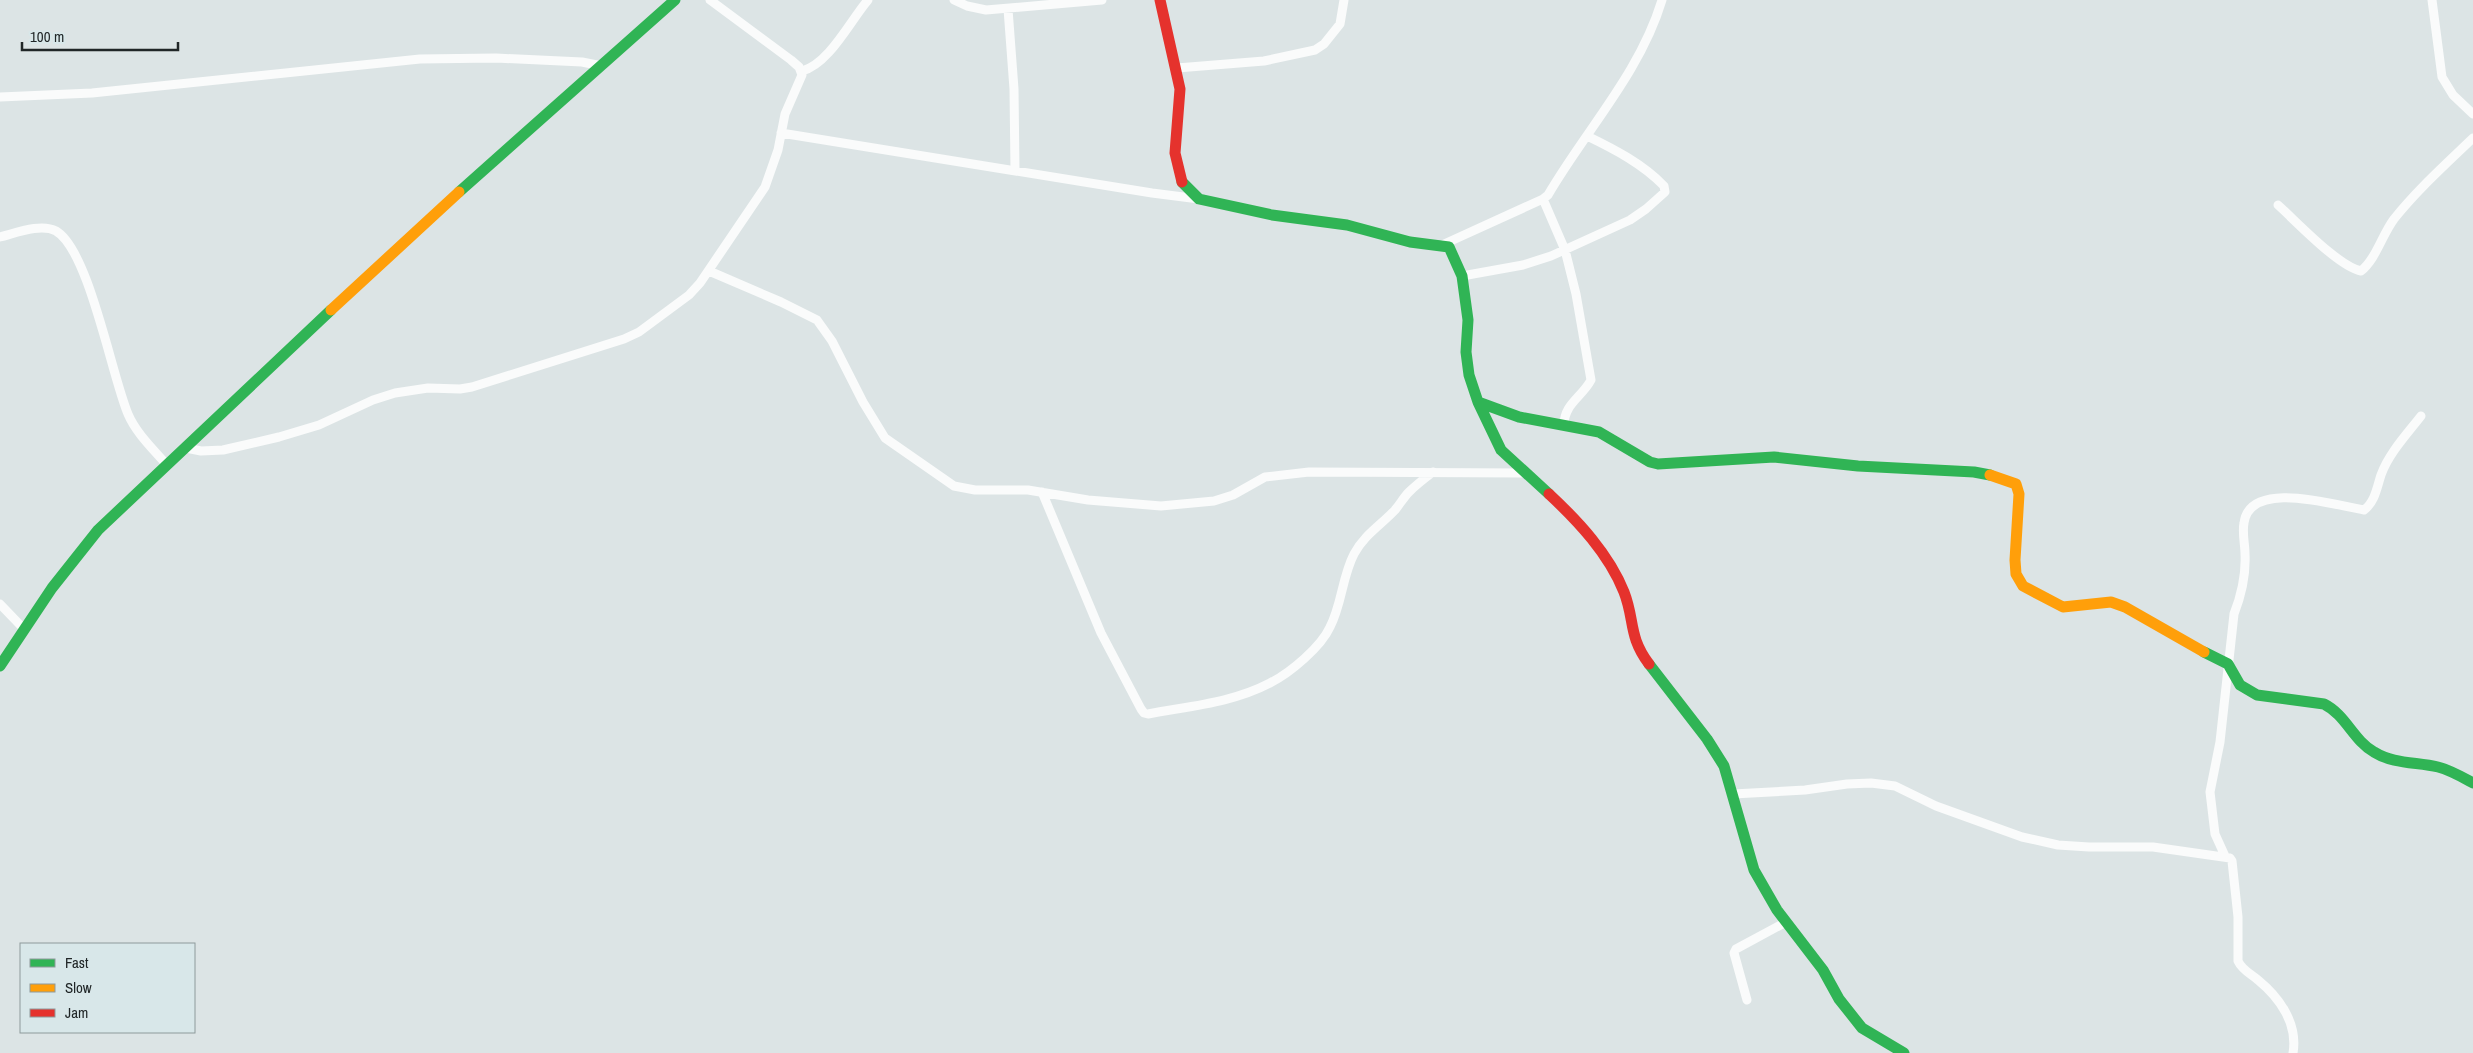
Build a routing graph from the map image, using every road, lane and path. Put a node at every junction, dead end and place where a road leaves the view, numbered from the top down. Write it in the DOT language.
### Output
graph roads {
  1 [pos="674,0"];
  2 [pos="710,0"];
  3 [pos="868,0"];
  4 [pos="954,0"];
  5 [pos="1102,0"];
  6 [pos="1160,0"];
  7 [pos="1344,0"];
  8 [pos="1662,0"];
  9 [pos="2432,0"];
  10 [pos="1008,9"];
  11 [pos="602,66"];
  12 [pos="1177,68"];
  13 [pos="802,71"];
  14 [pos="0,97"];
  15 [pos="2473,114"];
  16 [pos="781,133"];
  17 [pos="1587,136"];
  18 [pos="2473,138"];
  19 [pos="1015,171"];
  20 [pos="1199,199"];
  21 [pos="1543,200"];
  22 [pos="2278,206"];
  23 [pos="0,237"];
  24 [pos="1442,245"];
  25 [pos="1565,250"];
  26 [pos="709,271"];
  27 [pos="1462,276"];
  28 [pos="1478,402"];
  29 [pos="2421,416"];
  30 [pos="1564,425"];
  31 [pos="186,448"];
  32 [pos="167,465"];
  33 [pos="1433,472"];
  34 [pos="1524,473"];
  35 [pos="1042,492"];
  36 [pos="0,604"];
  37 [pos="24,629"];
  38 [pos="2228,664"];
  39 [pos="0,666"];
  40 [pos="2473,783"];
  41 [pos="1733,794"];
  42 [pos="2226,856"];
  43 [pos="1786,922"];
  44 [pos="1747,1000"];
  45 [pos="1904,1053"];
  46 [pos="2293,1053"];
  1 -- 11 [label="street"];
  2 -- 13 [label="street"];
  3 -- 13 [label="street"];
  4 -- 10 [label="street"];
  5 -- 10 [label="street"];
  6 -- 12 [label="street"];
  7 -- 12 [label="street"];
  8 -- 17 [label="street"];
  9 -- 15 [label="street"];
  10 -- 19 [label="street"];
  11 -- 14 [label="street"];
  11 -- 31 [label="street"];
  12 -- 20 [label="street"];
  13 -- 16 [label="street"];
  16 -- 19 [label="street"];
  16 -- 26 [label="street"];
  17 -- 21 [label="street"];
  17 -- 25 [label="street"];
  18 -- 22 [label="street"];
  19 -- 20 [label="street"];
  20 -- 24 [label="street"];
  21 -- 24 [label="street"];
  21 -- 25 [label="street"];
  23 -- 32 [label="street"];
  24 -- 27 [label="street"];
  25 -- 27 [label="street"];
  25 -- 30 [label="street"];
  26 -- 31 [label="street"];
  26 -- 35 [label="street"];
  27 -- 28 [label="street"];
  28 -- 30 [label="street"];
  28 -- 34 [label="street"];
  29 -- 38 [label="street"];
  30 -- 38 [label="street"];
  31 -- 32 [label="street"];
  32 -- 37 [label="street"];
  33 -- 34 [label="street"];
  33 -- 35 [label="street"];
  33 -- 35 [label="street"];
  34 -- 41 [label="street"];
  36 -- 37 [label="street"];
  37 -- 39 [label="street"];
  38 -- 40 [label="street"];
  38 -- 42 [label="street"];
  41 -- 42 [label="street"];
  41 -- 43 [label="street"];
  42 -- 46 [label="street"];
  43 -- 44 [label="street"];
  43 -- 45 [label="street"];
}
